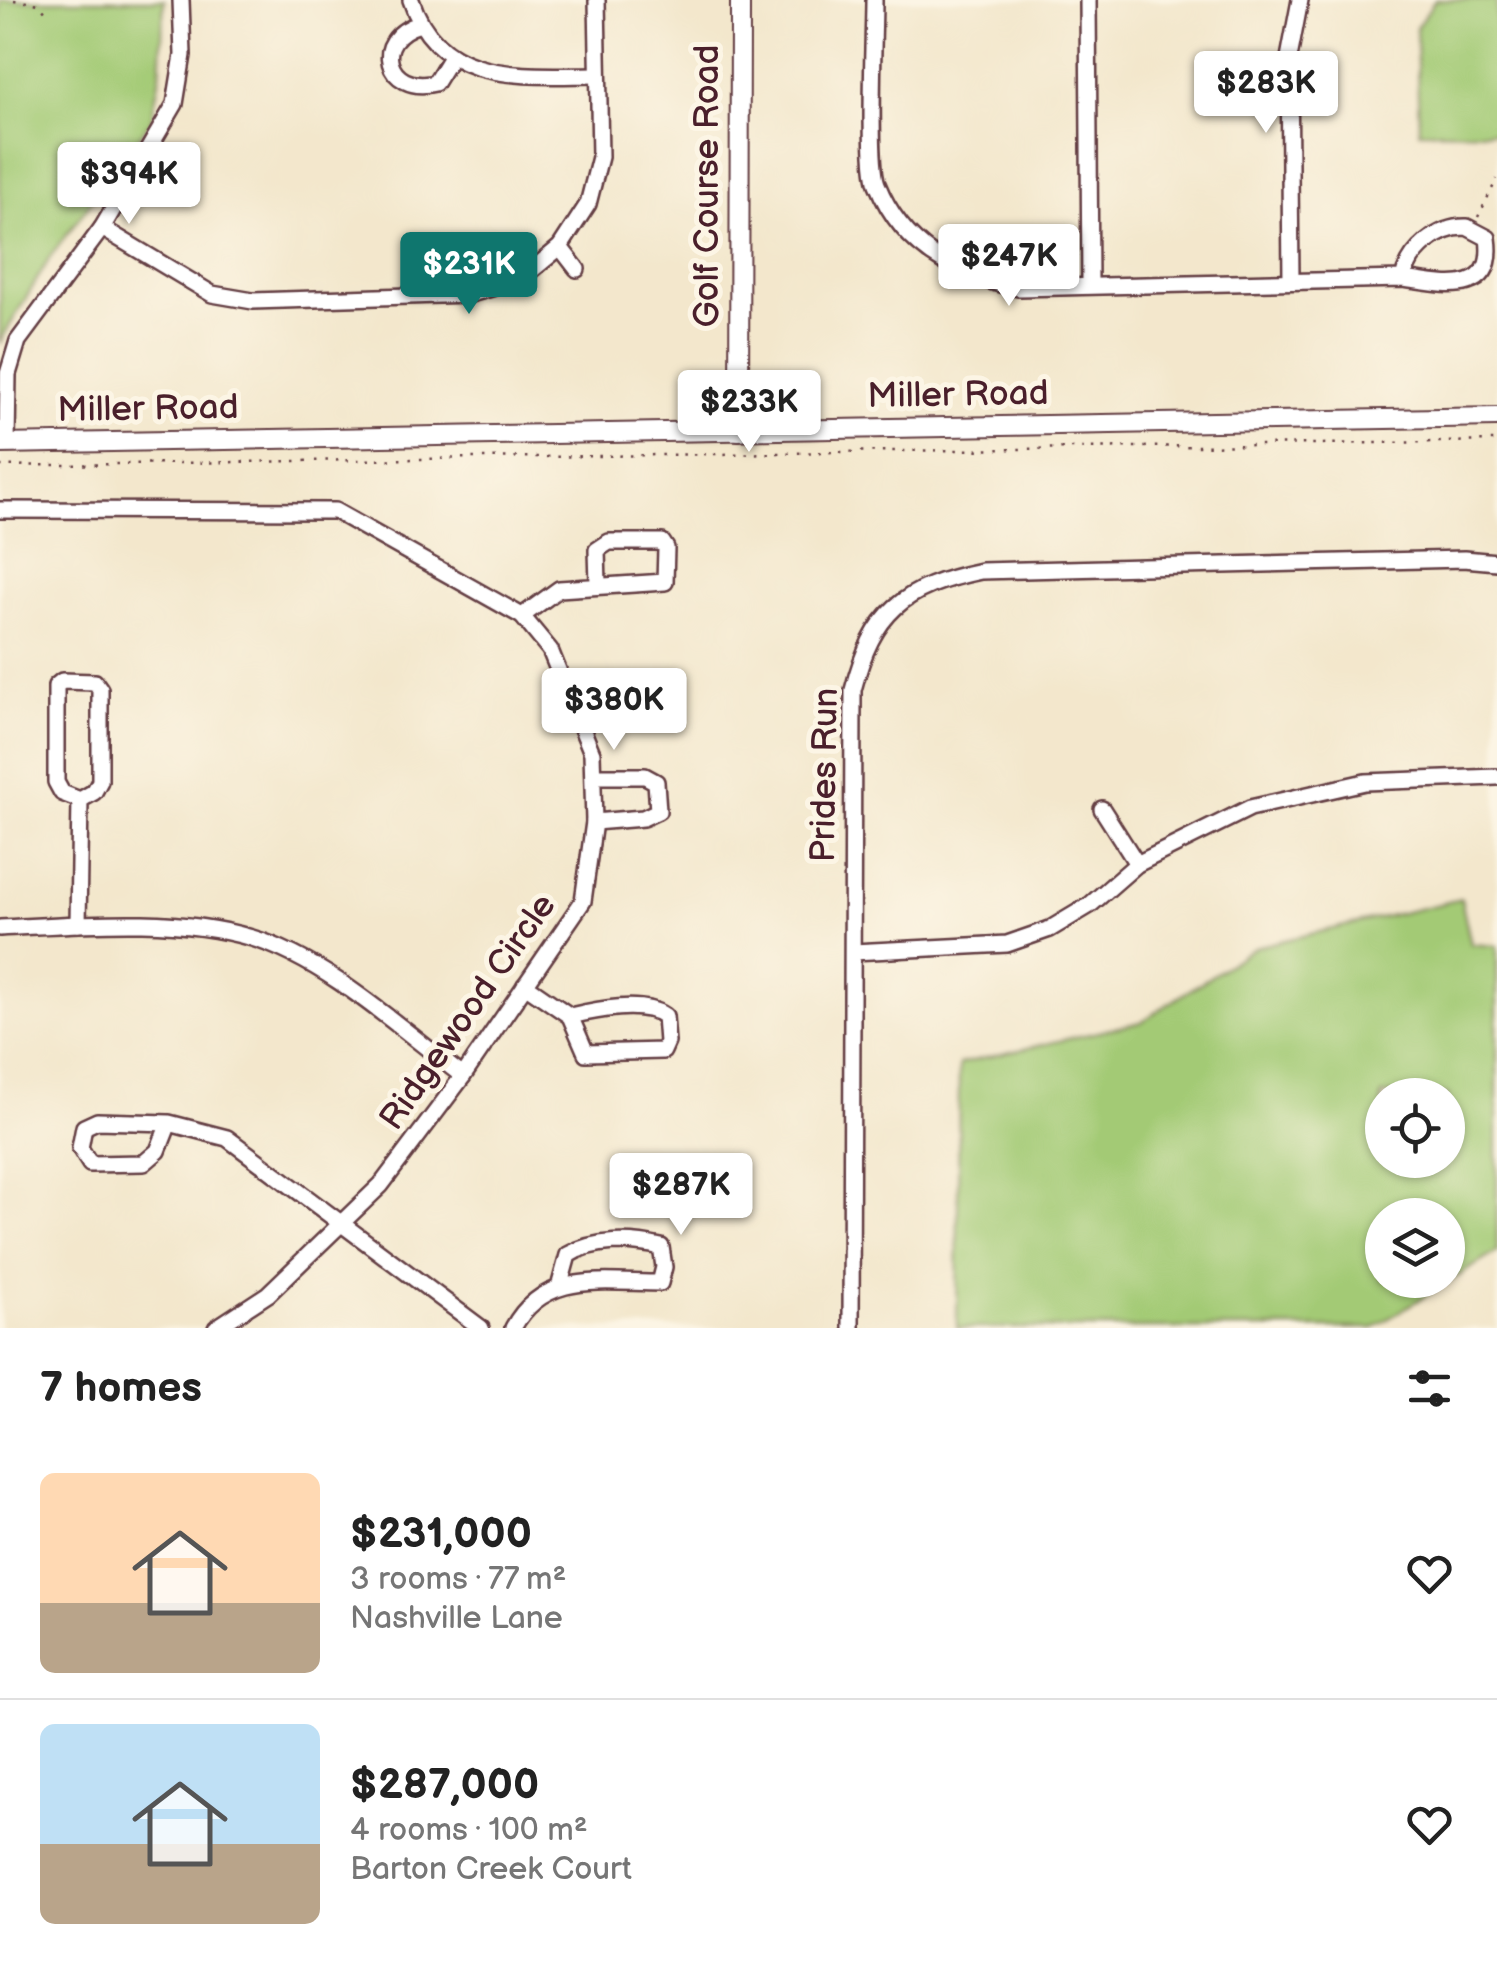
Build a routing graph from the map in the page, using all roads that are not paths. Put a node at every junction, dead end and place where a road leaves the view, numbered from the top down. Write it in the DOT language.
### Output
graph roads {
  1 [pos="182,0"];
  2 [pos="411,0"];
  3 [pos="598,0"];
  4 [pos="740,0"];
  5 [pos="874,0"];
  6 [pos="1088,0"];
  7 [pos="1300,0"];
  8 [pos="420,24"];
  9 [pos="451,56"];
  10 [pos="598,75"];
  11 [pos="102,228"];
  12 [pos="560,247"];
  13 [pos="577,269"];
  14 [pos="1404,278"];
  15 [pos="1290,281"];
  16 [pos="1090,284"];
  17 [pos="1497,417"];
  18 [pos="739,432"];
  19 [pos="3,444"];
  20 [pos="0,510"];
  21 [pos="1497,562"];
  22 [pos="598,584"];
  23 [pos="522,616"];
  24 [pos="592,776"];
  25 [pos="1497,777"];
  26 [pos="80,800"];
  27 [pos="1102,810"];
  28 [pos="594,822"];
  29 [pos="1137,864"];
  30 [pos="78,924"];
  31 [pos="0,928"];
  32 [pos="853,952"];
  33 [pos="525,985"];
  34 [pos="570,1016"];
  35 [pos="463,1076"];
  36 [pos="170,1124"];
  37 [pos="342,1226"];
  38 [pos="560,1284"];
  39 [pos="216,1328"];
  40 [pos="481,1328"];
  41 [pos="513,1328"];
  42 [pos="851,1328"];
  1 -- 11 [label="street"];
  2 -- 8 [label="street"];
  3 -- 10 [label="street"];
  4 -- 18 [label="street, Golf Course Road"];
  5 -- 16 [label="street"];
  6 -- 16 [label="street"];
  7 -- 15 [label="street"];
  8 -- 9 [label="street"];
  8 -- 9 [label="street"];
  9 -- 10 [label="street"];
  10 -- 12 [label="street"];
  11 -- 12 [label="street"];
  11 -- 19 [label="street"];
  12 -- 13 [label="street"];
  14 -- 14 [label="street"];
  14 -- 15 [label="street"];
  15 -- 16 [label="street"];
  17 -- 18 [label="street, Miller Road"];
  18 -- 19 [label="street, Miller Road"];
  20 -- 23 [label="street, Ridgewood Circle"];
  21 -- 32 [label="street, Prides Run"];
  22 -- 22 [label="street"];
  22 -- 23 [label="street"];
  23 -- 24 [label="street, Ridgewood Circle"];
  24 -- 28 [label="street, Ridgewood Circle"];
  24 -- 28 [label="street"];
  25 -- 29 [label="street"];
  26 -- 26 [label="street"];
  26 -- 30 [label="street"];
  27 -- 29 [label="street"];
  28 -- 33 [label="street, Ridgewood Circle"];
  29 -- 32 [label="street"];
  30 -- 31 [label="street"];
  30 -- 35 [label="street"];
  32 -- 42 [label="street, Prides Run"];
  33 -- 34 [label="street"];
  33 -- 35 [label="street, Ridgewood Circle"];
  34 -- 34 [label="street"];
  35 -- 37 [label="street, Ridgewood Circle"];
  36 -- 36 [label="street"];
  36 -- 37 [label="street"];
  37 -- 39 [label="street, Ridgewood Circle"];
  37 -- 40 [label="street"];
  38 -- 38 [label="street"];
  38 -- 41 [label="street"];
}
